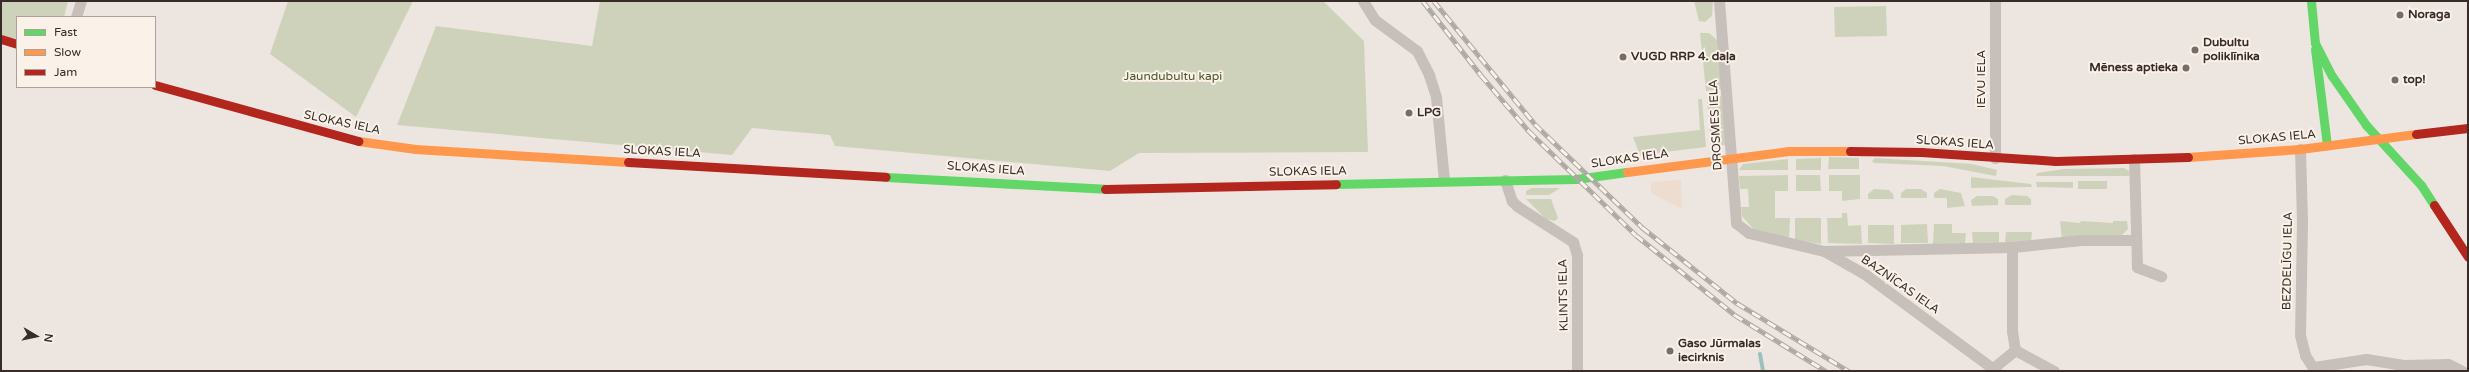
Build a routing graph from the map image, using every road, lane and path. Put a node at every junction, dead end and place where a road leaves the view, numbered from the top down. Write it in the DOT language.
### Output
graph roads {
  1 [pos="81,1"];
  2 [pos="1363,1"];
  3 [pos="1719,1"];
  4 [pos="1995,1"];
  5 [pos="2311,1"];
  6 [pos="76,16"];
  7 [pos="1,39"];
  8 [pos="2315,43"];
  9 [pos="16,44"];
  10 [pos="156,85"];
  11 [pos="2468,128"];
  12 [pos="2378,139"];
  13 [pos="2327,145"];
  14 [pos="2300,148"];
  15 [pos="1732,157"];
  16 [pos="1995,158"];
  17 [pos="2134,159"];
  18 [pos="1444,180"];
  19 [pos="1505,180"];
  20 [pos="1736,223"];
  21 [pos="2136,240"];
  22 [pos="2012,247"];
  23 [pos="1824,250"];
  24 [pos="2468,257"];
  25 [pos="2161,276"];
  26 [pos="2015,350"];
  27 [pos="2315,369"];
  28 [pos="1994,370"];
  29 [pos="1577,371"];
  30 [pos="2054,371"];
  31 [pos="2462,371"];
  1 -- 6 [label="street"];
  2 -- 18 [label="street"];
  3 -- 15 [label="street, DROSMES IELA"];
  4 -- 16 [label="street, IEVU IELA"];
  5 -- 8 [label="main road"];
  7 -- 9 [label="main road"];
  8 -- 12 [label="main road"];
  8 -- 13 [label="main road"];
  10 -- 18 [label="main road, SLOKAS IELA"];
  11 -- 12 [label="main road, SLOKAS IELA"];
  12 -- 13 [label="main road, SLOKAS IELA"];
  12 -- 24 [label="main road"];
  13 -- 14 [label="main road, SLOKAS IELA"];
  14 -- 17 [label="main road, SLOKAS IELA"];
  14 -- 27 [label="street, BEZDELĪGU IELA"];
  15 -- 16 [label="main road, SLOKAS IELA"];
  15 -- 19 [label="main road, SLOKAS IELA"];
  15 -- 20 [label="street, DROSMES IELA"];
  16 -- 17 [label="main road, SLOKAS IELA"];
  17 -- 21 [label="street"];
  18 -- 19 [label="main road, SLOKAS IELA"];
  19 -- 29 [label="street, KLINTS IELA"];
  20 -- 23 [label="street, BAZNĪCAS IELA"];
  21 -- 22 [label="street"];
  21 -- 25 [label="street"];
  22 -- 23 [label="street"];
  22 -- 26 [label="street"];
  23 -- 28 [label="street, BAZNĪCAS IELA"];
  26 -- 28 [label="street"];
  26 -- 30 [label="street"];
  27 -- 31 [label="street"];
}
